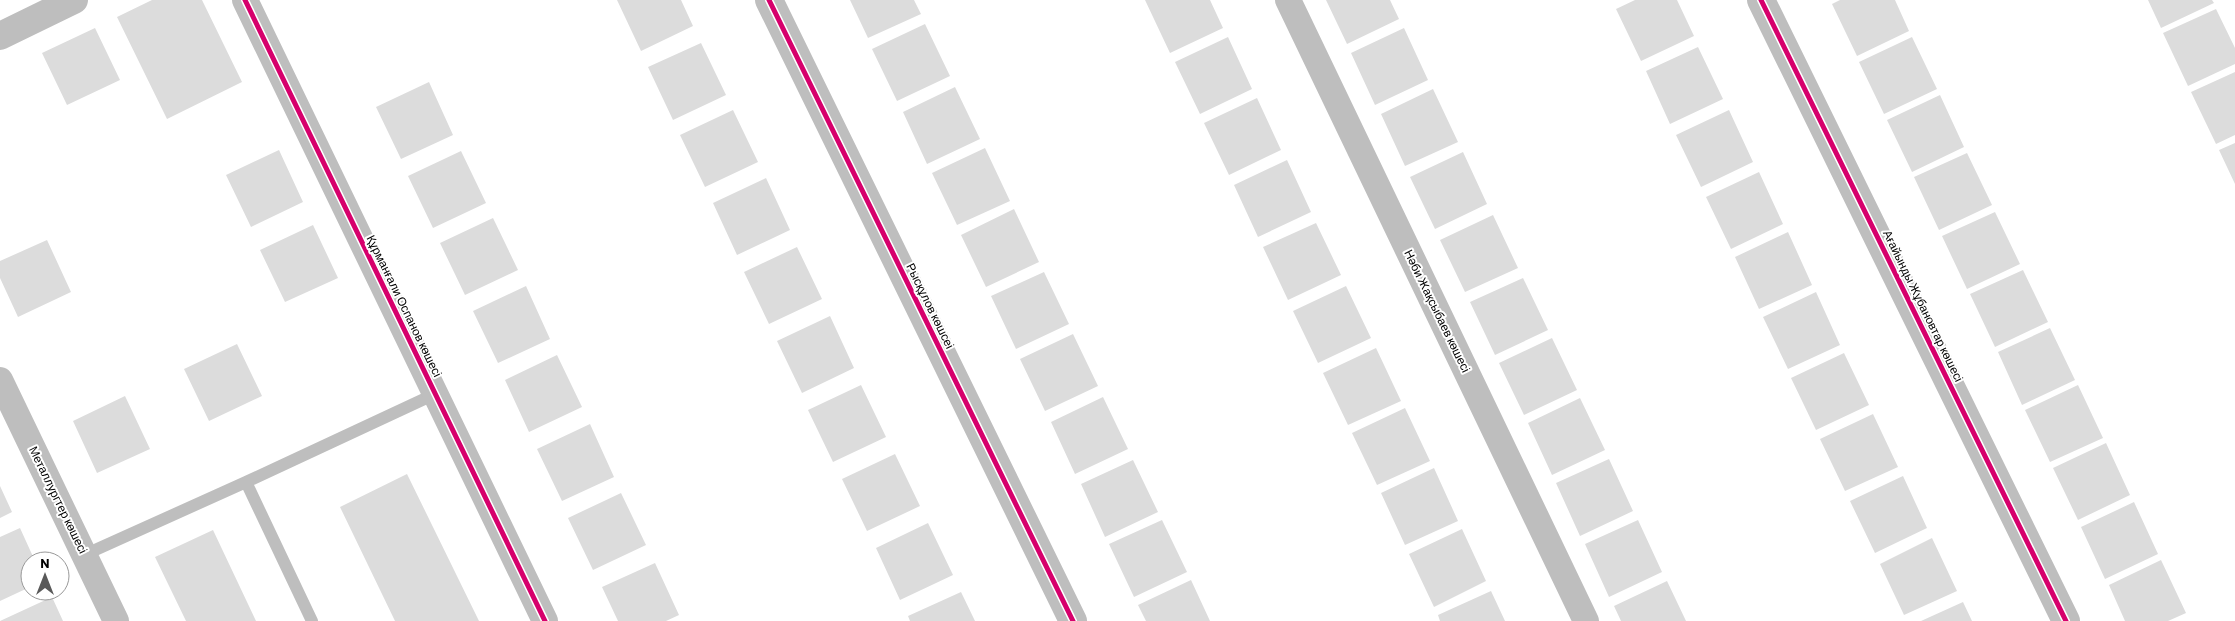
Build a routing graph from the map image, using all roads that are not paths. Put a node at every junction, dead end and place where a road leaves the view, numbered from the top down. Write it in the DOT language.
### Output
graph roads {
  1 [pos="74,0"];
  2 [pos="245,0"];
  3 [pos="769,0"];
  4 [pos="1288,0"];
  5 [pos="1761,0"];
  6 [pos="0,36"];
  7 [pos="0,380"];
  8 [pos="435,394"];
  9 [pos="246,482"];
  10 [pos="84,555"];
  11 [pos="116,621"];
  12 [pos="312,621"];
  13 [pos="545,621"];
  14 [pos="1073,621"];
  15 [pos="1586,621"];
  16 [pos="2066,621"];
  1 -- 6 [label="street"];
  2 -- 8 [label="street, Құрманғали Оспанов көшесі"];
  3 -- 14 [label="street, Рысқұлов көшсеі"];
  4 -- 15 [label="street, Нәби Жақсыбаев көшесі"];
  5 -- 16 [label="street, Ағайынды Жұбановтар көшесі"];
  7 -- 10 [label="street, Металлургтер көшесі"];
  8 -- 9 [label="lane"];
  8 -- 13 [label="street, Құрманғали Оспанов көшесі"];
  9 -- 10 [label="lane"];
  9 -- 12 [label="lane"];
  10 -- 11 [label="street, Металлургтер көшесі"];
}
